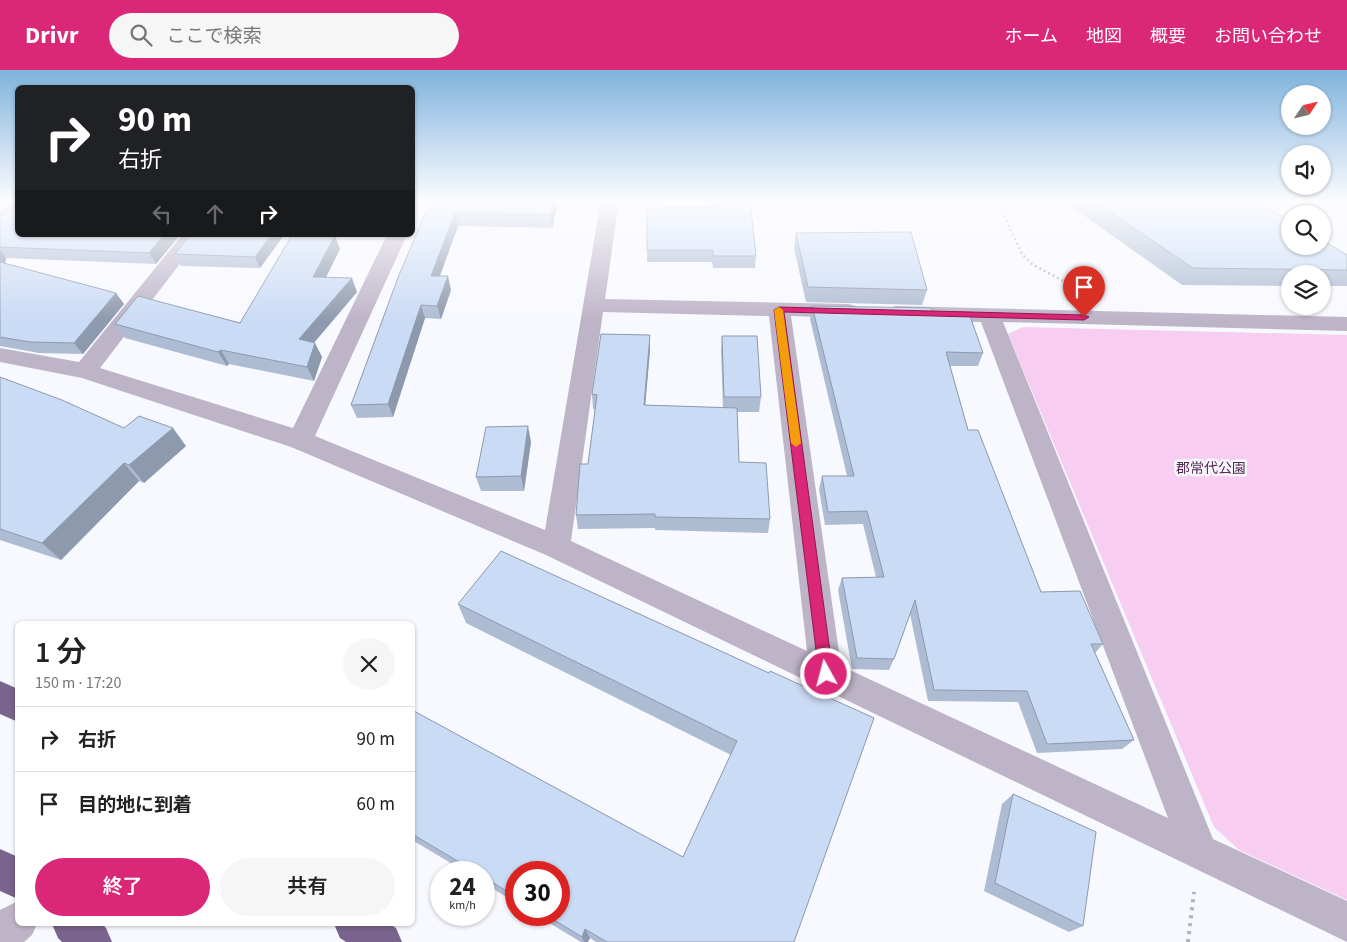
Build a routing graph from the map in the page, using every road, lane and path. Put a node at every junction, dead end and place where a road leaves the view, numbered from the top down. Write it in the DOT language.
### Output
graph roads {
  1 [pos="187,241"];
  2 [pos="394,241"];
  3 [pos="604,241"];
  4 [pos="1014,241"];
  5 [pos="594,305"];
  6 [pos="779,310"];
  7 [pos="989,315"];
  8 [pos="1122,318"];
  9 [pos="1347,324"];
  10 [pos="0,355"];
  11 [pos="84,371"];
  12 [pos="300,440"];
  13 [pos="556,547"];
  14 [pos="826,674"];
  15 [pos="0,697"];
  16 [pos="15,704"];
  17 [pos="1199,852"];
  18 [pos="0,868"];
  19 [pos="15,878"];
  20 [pos="1347,922"];
  21 [pos="15,924"];
  22 [pos="74,926"];
  23 [pos="357,926"];
  24 [pos="0,936"];
  25 [pos="92,942"];
  26 [pos="382,942"];
  27 [pos="1188,942"];
  1 -- 11 [label="street"];
  2 -- 12 [label="street"];
  3 -- 5 [label="street"];
  4 -- 8 [label="path"];
  5 -- 6 [label="street"];
  5 -- 13 [label="street"];
  6 -- 7 [label="street"];
  6 -- 14 [label="street"];
  7 -- 8 [label="street"];
  7 -- 17 [label="street"];
  8 -- 9 [label="street"];
  10 -- 11 [label="street"];
  11 -- 12 [label="street"];
  12 -- 13 [label="street"];
  13 -- 14 [label="street"];
  14 -- 17 [label="street"];
  15 -- 16 [label="highway"];
  17 -- 20 [label="street"];
  17 -- 27 [label="path"];
  18 -- 19 [label="highway"];
  21 -- 24 [label="street"];
  22 -- 25 [label="highway"];
  23 -- 26 [label="highway"];
}
